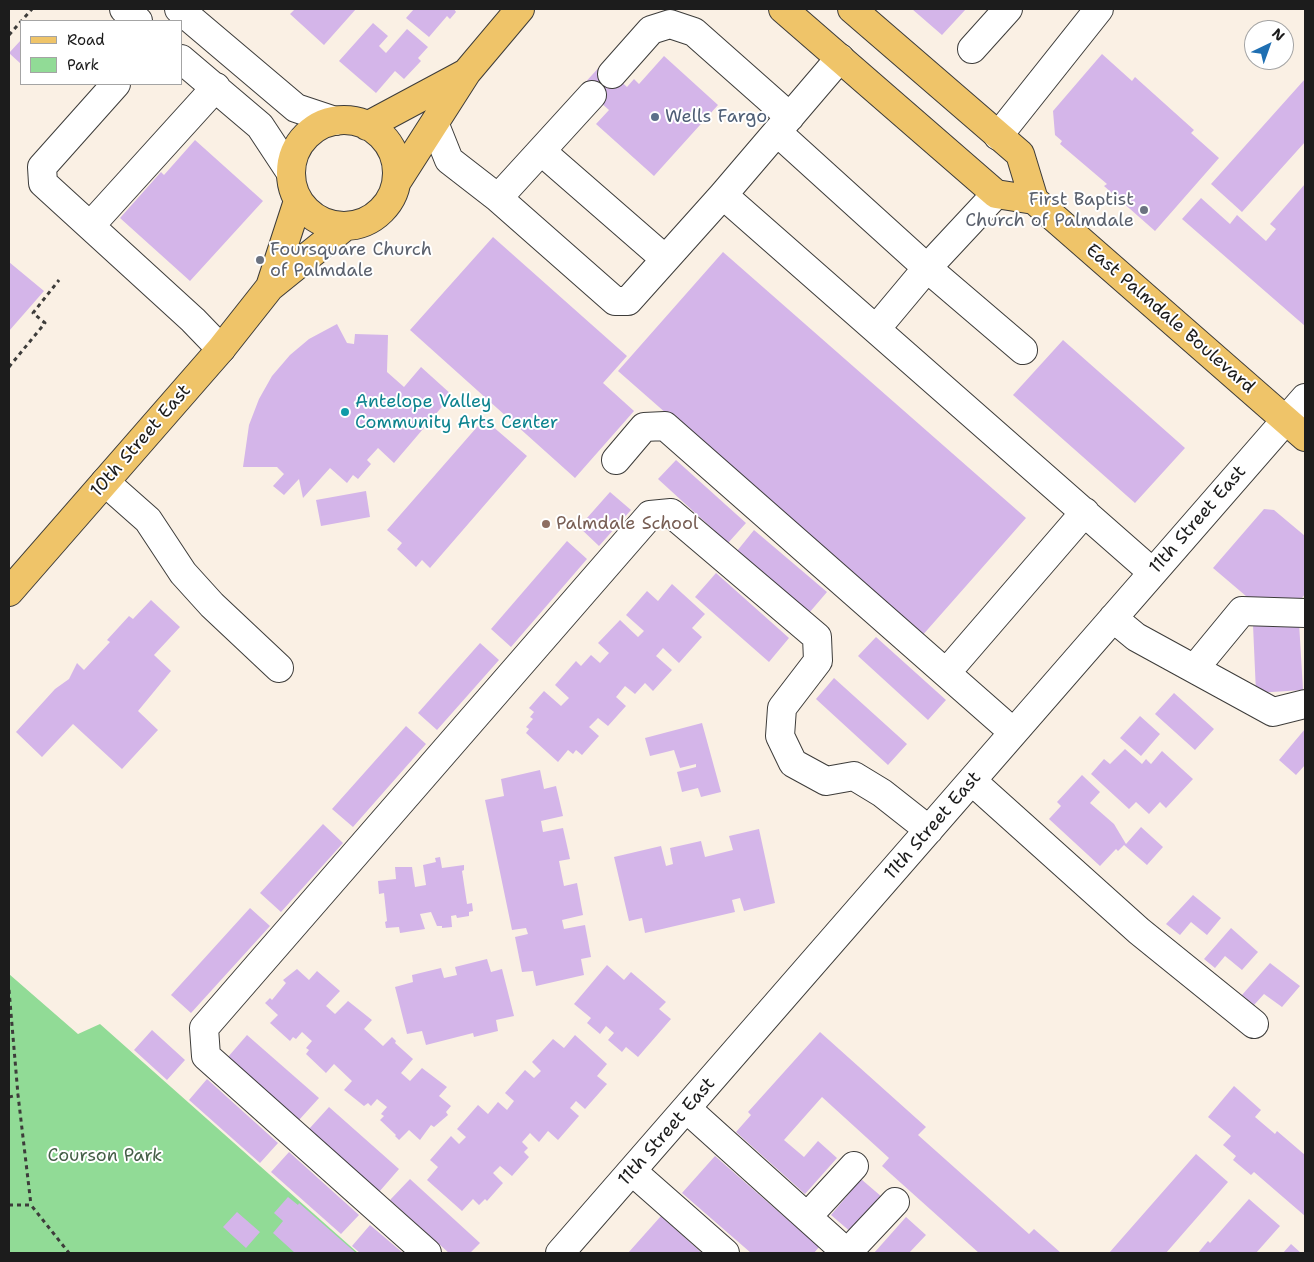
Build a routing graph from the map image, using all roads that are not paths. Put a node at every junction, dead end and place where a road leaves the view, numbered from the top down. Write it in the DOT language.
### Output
graph roads {
  1 [pos="124,9"];
  2 [pos="179,9"];
  3 [pos="783,9"];
  4 [pos="852,9"];
  5 [pos="1008,9"];
  6 [pos="1099,9"];
  7 [pos="516,10"];
  8 [pos="137,20"];
  9 [pos="972,50"];
  10 [pos="840,58"];
  11 [pos="182,60"];
  12 [pos="467,72"];
  13 [pos="612,74"];
  14 [pos="115,85"];
  15 [pos="216,88"];
  16 [pos="592,95"];
  17 [pos="335,121"];
  18 [pos="435,125"];
  19 [pos="784,125"];
  20 [pos="368,126"];
  21 [pos="998,136"];
  22 [pos="541,151"];
  23 [pos="291,173"];
  24 [pos="396,183"];
  25 [pos="996,194"];
  26 [pos="723,195"];
  27 [pos="498,198"];
  28 [pos="1034,200"];
  29 [pos="298,201"];
  30 [pos="90,226"];
  31 [pos="343,228"];
  32 [pos="665,259"];
  33 [pos="927,268"];
  34 [pos="270,287"];
  35 [pos="876,329"];
  36 [pos="221,349"];
  37 [pos="1023,350"];
  38 [pos="1305,398"];
  39 [pos="1296,429"];
  40 [pos="616,460"];
  41 [pos="106,482"];
  42 [pos="1085,512"];
  43 [pos="1152,572"];
  44 [pos="9,592"];
  45 [pos="1305,613"];
  46 [pos="1114,618"];
  47 [pos="280,668"];
  48 [pos="1195,668"];
  49 [pos="946,672"];
  50 [pos="1305,704"];
  51 [pos="1012,732"];
  52 [pos="972,781"];
  53 [pos="929,830"];
  54 [pos="1254,1024"];
  55 [pos="687,1109"];
  56 [pos="854,1166"];
  57 [pos="633,1172"];
  58 [pos="895,1202"];
  59 [pos="807,1217"];
  60 [pos="427,1253"];
  61 [pos="560,1253"];
  62 [pos="725,1253"];
  63 [pos="847,1253"];
  1 -- 8 [label="street"];
  2 -- 17 [label="street"];
  3 -- 10 [label="main road"];
  4 -- 21 [label="main road"];
  5 -- 9 [label="street"];
  6 -- 21 [label="street"];
  7 -- 12 [label="main road"];
  10 -- 19 [label="street"];
  10 -- 25 [label="main road"];
  11 -- 15 [label="street"];
  12 -- 18 [label="main road"];
  12 -- 20 [label="main road"];
  13 -- 19 [label="street"];
  14 -- 30 [label="street"];
  15 -- 23 [label="street"];
  15 -- 30 [label="street"];
  16 -- 22 [label="street"];
  17 -- 20 [label="main road"];
  17 -- 23 [label="main road"];
  18 -- 24 [label="main road"];
  18 -- 27 [label="street"];
  19 -- 26 [label="street"];
  19 -- 33 [label="street"];
  20 -- 24 [label="main road"];
  21 -- 28 [label="main road"];
  22 -- 27 [label="street"];
  22 -- 32 [label="street"];
  23 -- 29 [label="main road"];
  24 -- 31 [label="main road"];
  25 -- 28 [label="main road"];
  25 -- 33 [label="street"];
  26 -- 32 [label="street"];
  26 -- 35 [label="street"];
  27 -- 32 [label="street"];
  28 -- 39 [label="main road, East Palmdale Boulevard"];
  29 -- 31 [label="main road"];
  29 -- 34 [label="main road, 10th Street East"];
  30 -- 36 [label="street"];
  31 -- 34 [label="main road, 10th Street East"];
  33 -- 35 [label="street"];
  33 -- 37 [label="street"];
  34 -- 36 [label="main road, 10th Street East"];
  35 -- 42 [label="street"];
  36 -- 41 [label="main road, 10th Street East"];
  38 -- 39 [label="street, 11th Street East"];
  39 -- 43 [label="street, 11th Street East"];
  40 -- 49 [label="street"];
  41 -- 44 [label="main road, 10th Street East"];
  41 -- 47 [label="street"];
  42 -- 43 [label="street"];
  42 -- 49 [label="street"];
  43 -- 46 [label="street, 11th Street East"];
  45 -- 48 [label="street"];
  46 -- 48 [label="street"];
  46 -- 51 [label="street, 11th Street East"];
  48 -- 50 [label="street"];
  49 -- 51 [label="street"];
  51 -- 52 [label="street, 11th Street East"];
  52 -- 53 [label="street, 11th Street East"];
  52 -- 54 [label="street"];
  53 -- 55 [label="street, 11th Street East"];
  53 -- 60 [label="street"];
  55 -- 57 [label="street, 11th Street East"];
  55 -- 59 [label="street"];
  56 -- 59 [label="street"];
  57 -- 61 [label="street, 11th Street East"];
  57 -- 62 [label="street"];
  58 -- 63 [label="street"];
  59 -- 63 [label="street"];
}
